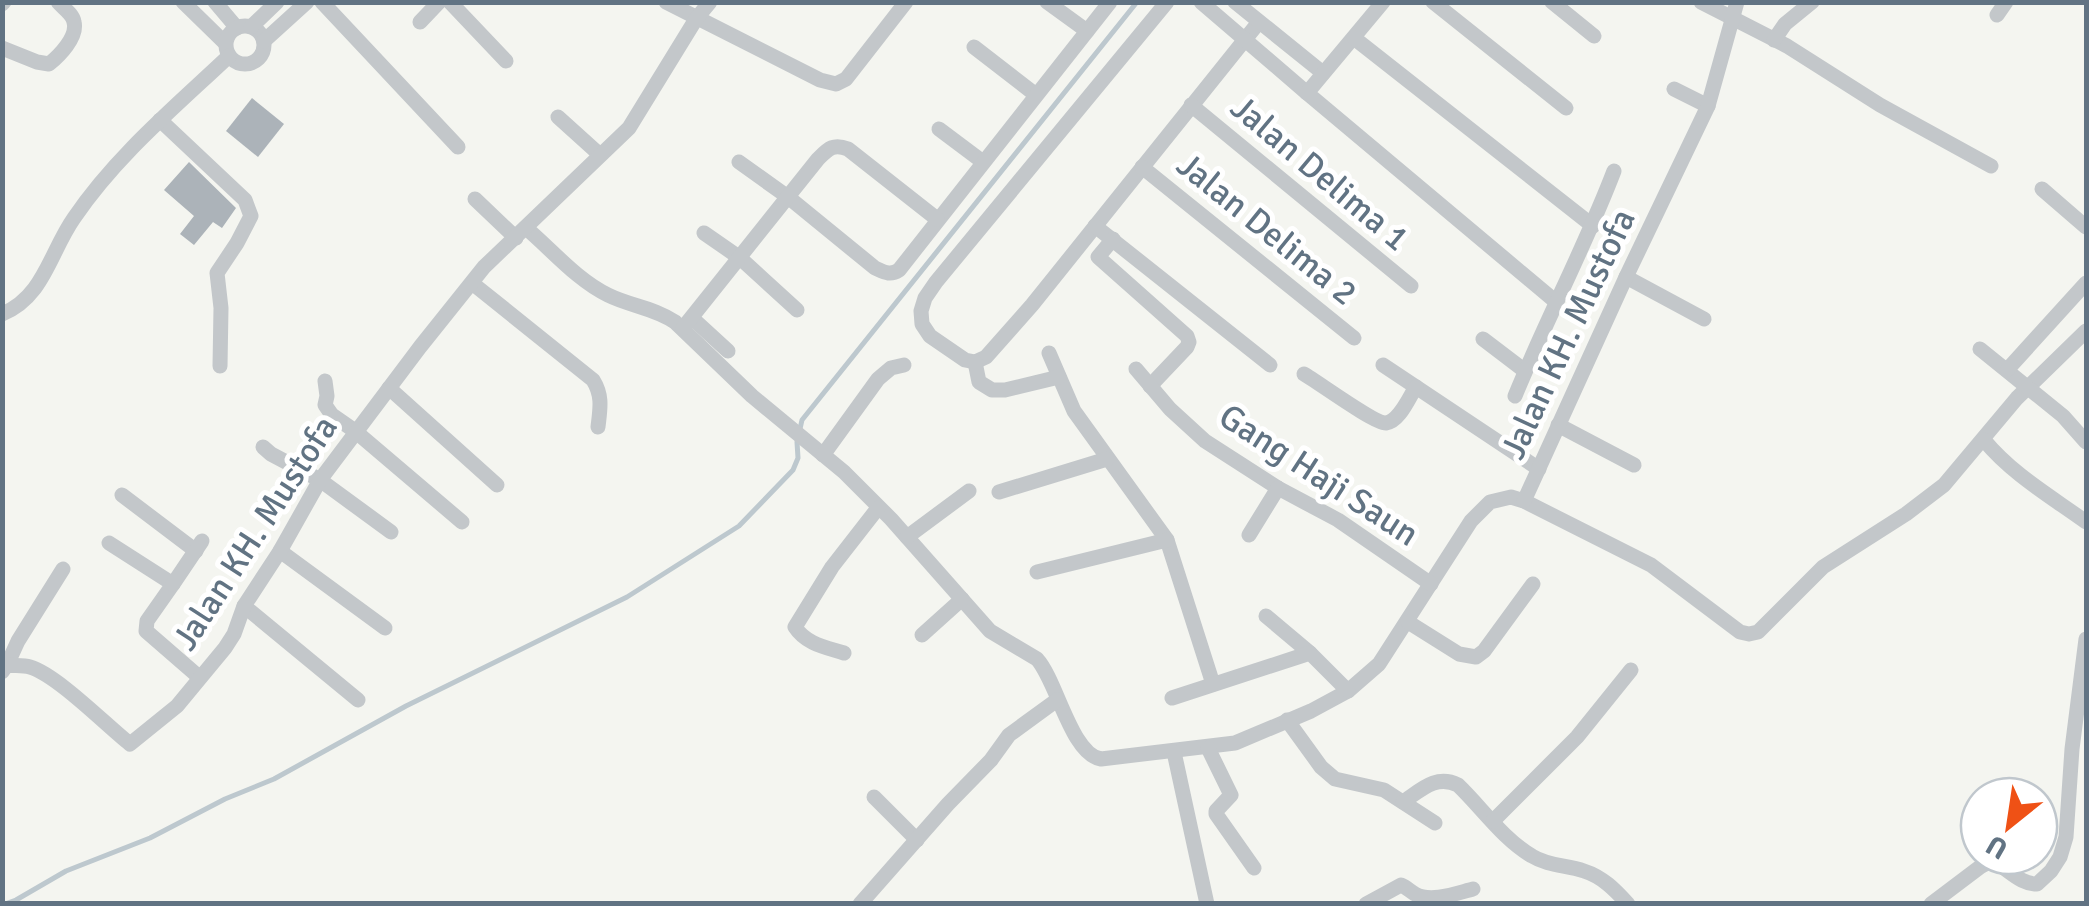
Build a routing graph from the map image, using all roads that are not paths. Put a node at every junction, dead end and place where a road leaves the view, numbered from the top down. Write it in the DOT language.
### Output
graph roads {
  1 [pos="58,2"];
  2 [pos="183,2"];
  3 [pos="214,2"];
  4 [pos="277,2"];
  5 [pos="307,2"];
  6 [pos="322,2"];
  7 [pos="440,2"];
  8 [pos="450,2"];
  9 [pos="666,2"];
  10 [pos="710,2"];
  11 [pos="906,2"];
  12 [pos="1047,2"];
  13 [pos="1110,2"];
  14 [pos="1167,2"];
  15 [pos="1225,2"];
  16 [pos="1235,2"];
  17 [pos="1382,2"];
  18 [pos="1433,2"];
  19 [pos="1552,2"];
  20 [pos="1701,2"];
  21 [pos="1812,2"];
  22 [pos="1205,6"];
  23 [pos="1735,10"];
  24 [pos="696,19"];
  25 [pos="420,22"];
  26 [pos="1258,22"];
  27 [pos="244,27"];
  28 [pos="1087,31"];
  29 [pos="1594,36"];
  30 [pos="1354,38"];
  31 [pos="1244,39"];
  32 [pos="1774,40"];
  33 [pos="264,41"];
  34 [pos="974,47"];
  35 [pos="2,48"];
  36 [pos="227,50"];
  37 [pos="506,61"];
  38 [pos="1323,73"];
  39 [pos="1674,89"];
  40 [pos="1307,93"];
  41 [pos="1036,95"];
  42 [pos="1191,105"];
  43 [pos="1708,106"];
  44 [pos="1566,108"];
  45 [pos="558,118"];
  46 [pos="160,120"];
  47 [pos="940,129"];
  48 [pos="458,147"];
  49 [pos="600,154"];
  50 [pos="738,162"];
  51 [pos="983,162"];
  52 [pos="1991,166"];
  53 [pos="1142,167"];
  54 [pos="1614,171"];
  55 [pos="2042,189"];
  56 [pos="788,198"];
  57 [pos="475,199"];
  58 [pos="937,219"];
  59 [pos="1095,226"];
  60 [pos="1592,226"];
  61 [pos="2086,228"];
  62 [pos="521,233"];
  63 [pos="704,233"];
  64 [pos="1113,239"];
  65 [pos="740,258"];
  66 [pos="1626,277"];
  67 [pos="472,282"];
  68 [pos="2086,283"];
  69 [pos="1410,286"];
  70 [pos="1556,302"];
  71 [pos="797,310"];
  72 [pos="2,314"];
  73 [pos="1704,319"];
  74 [pos="687,323"];
  75 [pos="2086,331"];
  76 [pos="1354,338"];
  77 [pos="1483,340"];
  78 [pos="1980,349"];
  79 [pos="728,350"];
  80 [pos="1049,353"];
  81 [pos="975,362"];
  82 [pos="904,365"];
  83 [pos="1270,365"];
  84 [pos="1383,365"];
  85 [pos="220,366"];
  86 [pos="1136,369"];
  87 [pos="2007,370"];
  88 [pos="1525,371"];
  89 [pos="1304,374"];
  90 [pos="1058,376"];
  91 [pos="325,381"];
  92 [pos="1150,386"];
  93 [pos="1416,387"];
  94 [pos="389,388"];
  95 [pos="2029,388"];
  96 [pos="1515,396"];
  97 [pos="1558,426"];
  98 [pos="598,427"];
  99 [pos="355,431"];
  100 [pos="1984,440"];
  101 [pos="2086,442"];
  102 [pos="262,446"];
  103 [pos="823,454"];
  104 [pos="1107,460"];
  105 [pos="1634,466"];
  106 [pos="1539,469"];
  107 [pos="320,480"];
  108 [pos="497,485"];
  109 [pos="1278,488"];
  110 [pos="968,491"];
  111 [pos="1000,492"];
  112 [pos="122,496"];
  113 [pos="1524,501"];
  114 [pos="878,508"];
  115 [pos="462,522"];
  116 [pos="2086,522"];
  117 [pos="391,532"];
  118 [pos="1249,535"];
  119 [pos="907,537"];
  120 [pos="1167,540"];
  121 [pos="109,543"];
  122 [pos="280,551"];
  123 [pos="62,569"];
  124 [pos="1038,572"];
  125 [pos="173,584"];
  126 [pos="1431,584"];
  127 [pos="1533,584"];
  128 [pos="962,599"];
  129 [pos="244,606"];
  130 [pos="1266,616"];
  131 [pos="1408,622"];
  132 [pos="385,628"];
  133 [pos="922,635"];
  134 [pos="2086,639"];
  135 [pos="1310,652"];
  136 [pos="844,653"];
  137 [pos="5,668"];
  138 [pos="1631,670"];
  139 [pos="199,677"];
  140 [pos="1213,684"];
  141 [pos="1348,690"];
  142 [pos="1172,698"];
  143 [pos="358,700"];
  144 [pos="1057,700"];
  145 [pos="1287,720"];
  146 [pos="1208,748"];
  147 [pos="1174,752"];
  148 [pos="874,797"];
  149 [pos="1403,802"];
  150 [pos="1494,821"];
  151 [pos="1435,823"];
  152 [pos="917,840"];
  153 [pos="1254,868"];
  154 [pos="1473,889"];
  155 [pos="1624,902"];
  156 [pos="1367,903"];
  157 [pos="860,904"];
  158 [pos="1207,904"];
  159 [pos="1931,904"];
  1 -- 35 [label="street"];
  2 -- 36 [label="street"];
  3 -- 27 [label="street"];
  4 -- 27 [label="street"];
  5 -- 33 [label="street"];
  6 -- 48 [label="street"];
  7 -- 25 [label="street"];
  8 -- 37 [label="street"];
  9 -- 24 [label="street"];
  10 -- 24 [label="street, Jalan KH. Mustofa"];
  11 -- 24 [label="street"];
  12 -- 28 [label="street"];
  13 -- 28 [label="street"];
  14 -- 81 [label="street"];
  15 -- 22 [label="street"];
  16 -- 26 [label="street"];
  17 -- 30 [label="street"];
  18 -- 44 [label="street"];
  19 -- 29 [label="street"];
  20 -- 23 [label="street"];
  21 -- 32 [label="street"];
  22 -- 31 [label="street"];
  23 -- 32 [label="street"];
  23 -- 43 [label="street, Jalan KH. Mustofa"];
  24 -- 49 [label="street, Jalan KH. Mustofa"];
  26 -- 31 [label="street"];
  26 -- 38 [label="street"];
  27 -- 33 [label="street"];
  27 -- 36 [label="street"];
  28 -- 41 [label="street"];
  30 -- 38 [label="street"];
  30 -- 60 [label="street"];
  31 -- 40 [label="street"];
  31 -- 42 [label="street"];
  32 -- 52 [label="street"];
  33 -- 36 [label="street"];
  34 -- 41 [label="street"];
  36 -- 46 [label="street"];
  38 -- 40 [label="street"];
  39 -- 43 [label="street"];
  40 -- 70 [label="street"];
  41 -- 51 [label="street"];
  42 -- 53 [label="street"];
  42 -- 69 [label="street, Jalan Delima 1"];
  43 -- 66 [label="street, Jalan KH. Mustofa"];
  45 -- 49 [label="street"];
  46 -- 72 [label="street"];
  46 -- 85 [label="street"];
  47 -- 51 [label="street"];
  49 -- 62 [label="street, Jalan KH. Mustofa"];
  50 -- 56 [label="street"];
  51 -- 58 [label="street"];
  53 -- 59 [label="street"];
  53 -- 76 [label="street, Jalan Delima 2"];
  54 -- 60 [label="street"];
  55 -- 61 [label="street"];
  56 -- 58 [label="street"];
  56 -- 58 [label="street"];
  56 -- 65 [label="street"];
  57 -- 62 [label="street"];
  59 -- 64 [label="street"];
  59 -- 81 [label="street"];
  60 -- 70 [label="street"];
  62 -- 67 [label="street, Jalan KH. Mustofa"];
  62 -- 74 [label="street"];
  63 -- 65 [label="street"];
  64 -- 83 [label="street"];
  64 -- 92 [label="street"];
  65 -- 71 [label="street"];
  65 -- 74 [label="street"];
  66 -- 73 [label="street"];
  66 -- 97 [label="street, Jalan KH. Mustofa"];
  67 -- 94 [label="street, Jalan KH. Mustofa"];
  67 -- 98 [label="street"];
  68 -- 87 [label="street"];
  70 -- 88 [label="street"];
  74 -- 79 [label="street"];
  74 -- 103 [label="street, Jalan KH. Mustofa"];
  75 -- 95 [label="street"];
  77 -- 88 [label="street"];
  78 -- 87 [label="street"];
  80 -- 90 [label="street"];
  81 -- 90 [label="street"];
  82 -- 103 [label="street"];
  84 -- 93 [label="street"];
  86 -- 92 [label="street, Gang Haji Saun"];
  87 -- 95 [label="street"];
  88 -- 96 [label="street"];
  89 -- 93 [label="street"];
  90 -- 104 [label="street"];
  91 -- 99 [label="street"];
  92 -- 109 [label="street, Gang Haji Saun"];
  93 -- 106 [label="street"];
  94 -- 99 [label="street, Jalan KH. Mustofa"];
  94 -- 108 [label="street"];
  95 -- 100 [label="street"];
  95 -- 101 [label="street"];
  97 -- 105 [label="street"];
  97 -- 106 [label="street, Jalan KH. Mustofa"];
  99 -- 107 [label="street, Jalan KH. Mustofa"];
  99 -- 115 [label="street"];
  100 -- 113 [label="street"];
  100 -- 116 [label="street"];
  102 -- 107 [label="street"];
  103 -- 114 [label="street, Jalan KH. Mustofa"];
  104 -- 111 [label="street"];
  104 -- 120 [label="street"];
  106 -- 113 [label="street, Jalan KH. Mustofa"];
  107 -- 117 [label="street"];
  107 -- 122 [label="street, Jalan KH. Mustofa"];
  109 -- 118 [label="street"];
  109 -- 126 [label="street, Gang Haji Saun"];
  110 -- 119 [label="street"];
  112 -- 125 [label="street"];
  113 -- 126 [label="street, Jalan KH. Mustofa"];
  114 -- 119 [label="street, Jalan KH. Mustofa"];
  114 -- 136 [label="street"];
  119 -- 128 [label="street, Jalan KH. Mustofa"];
  120 -- 124 [label="street"];
  120 -- 140 [label="street"];
  121 -- 125 [label="street"];
  122 -- 129 [label="street, Jalan KH. Mustofa"];
  122 -- 132 [label="street"];
  123 -- 137 [label="street"];
  125 -- 139 [label="street"];
  126 -- 131 [label="street, Jalan KH. Mustofa"];
  127 -- 131 [label="street"];
  128 -- 133 [label="street"];
  128 -- 144 [label="street, Jalan KH. Mustofa"];
  129 -- 139 [label="street, Jalan KH. Mustofa"];
  129 -- 143 [label="street"];
  130 -- 135 [label="street"];
  131 -- 141 [label="street, Jalan KH. Mustofa"];
  134 -- 159 [label="street"];
  135 -- 140 [label="street"];
  135 -- 141 [label="street"];
  137 -- 139 [label="street, Jalan KH. Mustofa"];
  138 -- 150 [label="street"];
  140 -- 142 [label="street"];
  141 -- 145 [label="street, Jalan KH. Mustofa"];
  144 -- 147 [label="street, Jalan KH. Mustofa"];
  144 -- 152 [label="street"];
  145 -- 146 [label="street, Jalan KH. Mustofa"];
  145 -- 149 [label="street"];
  146 -- 147 [label="street, Jalan KH. Mustofa"];
  146 -- 153 [label="street"];
  147 -- 158 [label="street"];
  148 -- 152 [label="street"];
  149 -- 150 [label="street"];
  149 -- 151 [label="street"];
  150 -- 155 [label="street"];
  152 -- 157 [label="street"];
  154 -- 156 [label="street"];
}
